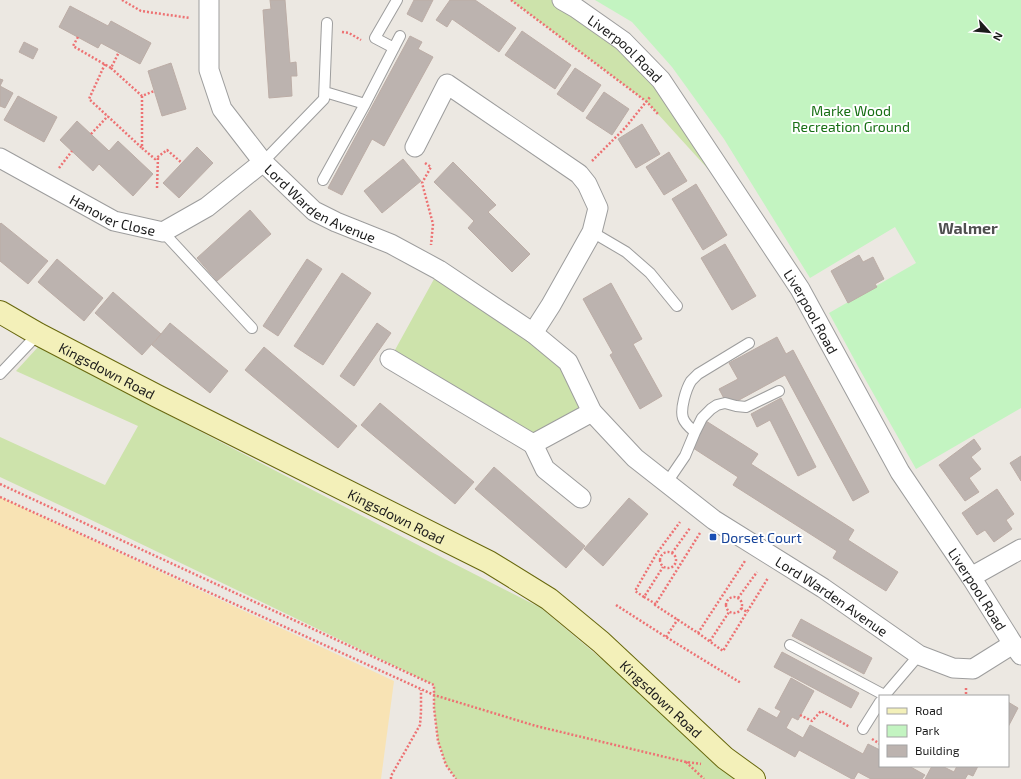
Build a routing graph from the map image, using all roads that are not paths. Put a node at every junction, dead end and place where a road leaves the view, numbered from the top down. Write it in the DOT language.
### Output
graph roads {
  1 [pos="209,0"];
  2 [pos="397,0"];
  3 [pos="562,0"];
  4 [pos="327,27"];
  5 [pos="400,36"];
  6 [pos="394,48"];
  7 [pos="325,92"];
  8 [pos="365,104"];
  9 [pos="415,147"];
  10 [pos="0,158"];
  11 [pos="263,162"];
  12 [pos="323,180"];
  13 [pos="163,232"];
  14 [pos="592,232"];
  15 [pos="677,306"];
  16 [pos="0,312"];
  17 [pos="252,328"];
  18 [pos="533,333"];
  19 [pos="38,334"];
  20 [pos="749,343"];
  21 [pos="390,359"];
  22 [pos="0,374"];
  23 [pos="779,391"];
  24 [pos="592,412"];
  25 [pos="695,432"];
  26 [pos="533,444"];
  27 [pos="669,484"];
  28 [pos="581,498"];
  29 [pos="1021,549"];
  30 [pos="971,577"];
  31 [pos="790,645"];
  32 [pos="1017,650"];
  33 [pos="919,655"];
  34 [pos="880,695"];
  35 [pos="886,695"];
  36 [pos="879,704"];
  37 [pos="859,730"];
  38 [pos="754,779"];
  1 -- 11 [label="street, Lord Warden Avenue"];
  2 -- 6 [label="lane"];
  3 -- 30 [label="street, Liverpool Road"];
  4 -- 7 [label="lane"];
  5 -- 6 [label="lane"];
  6 -- 8 [label="lane"];
  7 -- 8 [label="lane"];
  7 -- 11 [label="lane"];
  8 -- 12 [label="lane"];
  9 -- 14 [label="street"];
  10 -- 13 [label="street, Hanover Close"];
  11 -- 13 [label="street, Hanover Close"];
  11 -- 18 [label="street, Lord Warden Avenue"];
  13 -- 17 [label="lane"];
  14 -- 15 [label="lane"];
  14 -- 18 [label="street"];
  16 -- 19 [label="street, Kingsdown Road"];
  18 -- 24 [label="street, Lord Warden Avenue"];
  19 -- 22 [label="lane"];
  19 -- 38 [label="street, Kingsdown Road"];
  20 -- 25 [label="lane"];
  21 -- 26 [label="street"];
  23 -- 25 [label="lane"];
  24 -- 26 [label="street"];
  24 -- 27 [label="street, Lord Warden Avenue"];
  25 -- 27 [label="lane"];
  26 -- 28 [label="street"];
  27 -- 33 [label="street, Lord Warden Avenue"];
  29 -- 30 [label="street"];
  30 -- 32 [label="street, Liverpool Road"];
  31 -- 34 [label="lane"];
  32 -- 33 [label="street, Lord Warden Avenue"];
  33 -- 35 [label="lane"];
  36 -- 37 [label="lane"];
}
